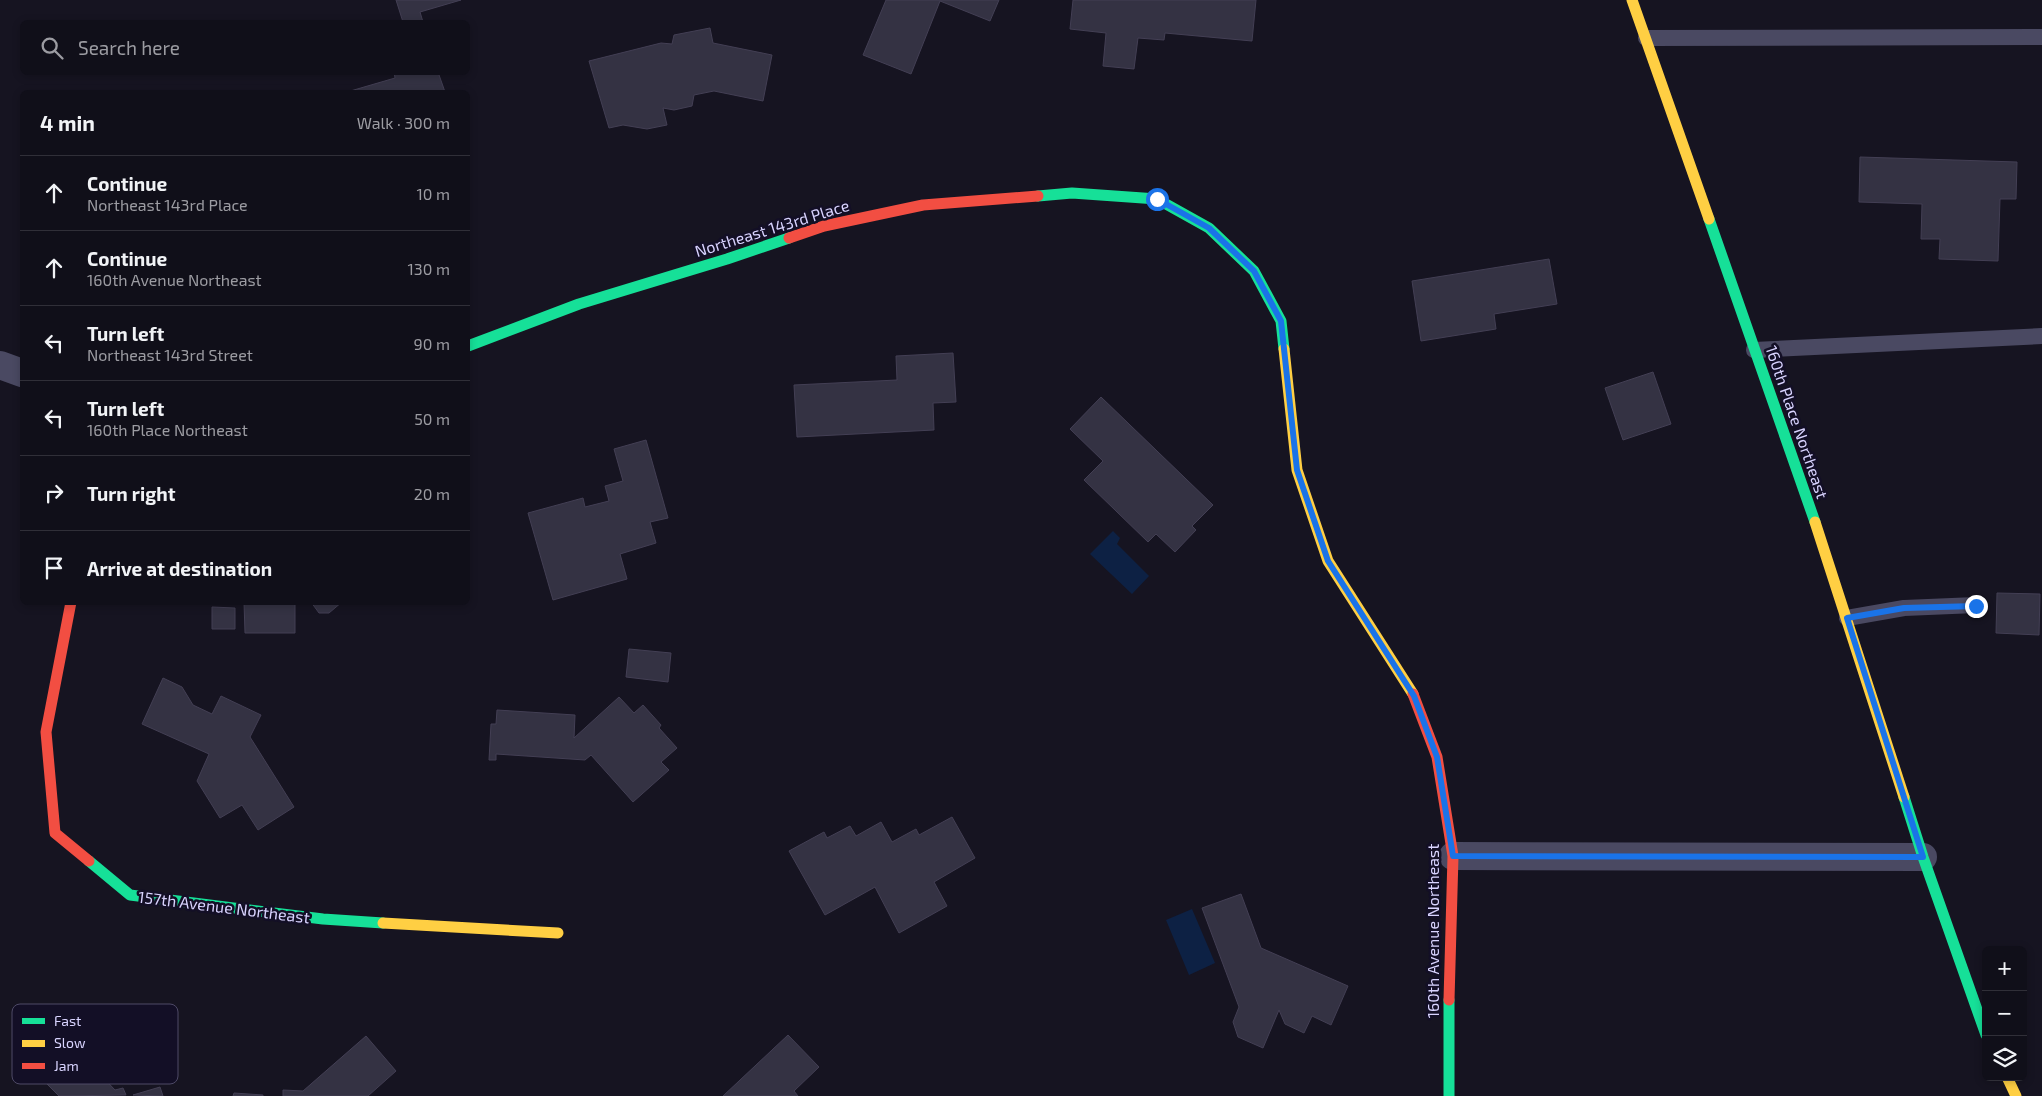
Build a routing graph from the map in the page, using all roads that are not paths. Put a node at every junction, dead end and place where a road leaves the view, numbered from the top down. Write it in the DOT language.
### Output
graph roads {
  1 [pos="1632,0"];
  2 [pos="2042,37"];
  3 [pos="1646,38"];
  4 [pos="1209,228"];
  5 [pos="2042,336"];
  6 [pos="470,345"];
  7 [pos="1754,350"];
  8 [pos="0,365"];
  9 [pos="20,371"];
  10 [pos="71,605"];
  11 [pos="1976,606"];
  12 [pos="1847,618"];
  13 [pos="1453,856"];
  14 [pos="1923,857"];
  15 [pos="558,933"];
  16 [pos="1982,1024"];
  17 [pos="2009,1081"];
  18 [pos="1449,1096"];
  19 [pos="2016,1096"];
  1 -- 3 [label="street, 160th Place Northeast"];
  2 -- 3 [label="lane"];
  3 -- 7 [label="street, 160th Place Northeast"];
  4 -- 6 [label="street, Northeast 143rd Place"];
  4 -- 13 [label="street, 160th Avenue Northeast"];
  5 -- 7 [label="lane"];
  7 -- 12 [label="street, 160th Place Northeast"];
  8 -- 9 [label="street"];
  10 -- 15 [label="street, 157th Avenue Northeast"];
  11 -- 12 [label="lane"];
  12 -- 14 [label="street, 160th Place Northeast"];
  13 -- 14 [label="street"];
  13 -- 18 [label="street, 160th Avenue Northeast"];
  14 -- 16 [label="street, 160th Place Northeast"];
  17 -- 19 [label="street"];
}
